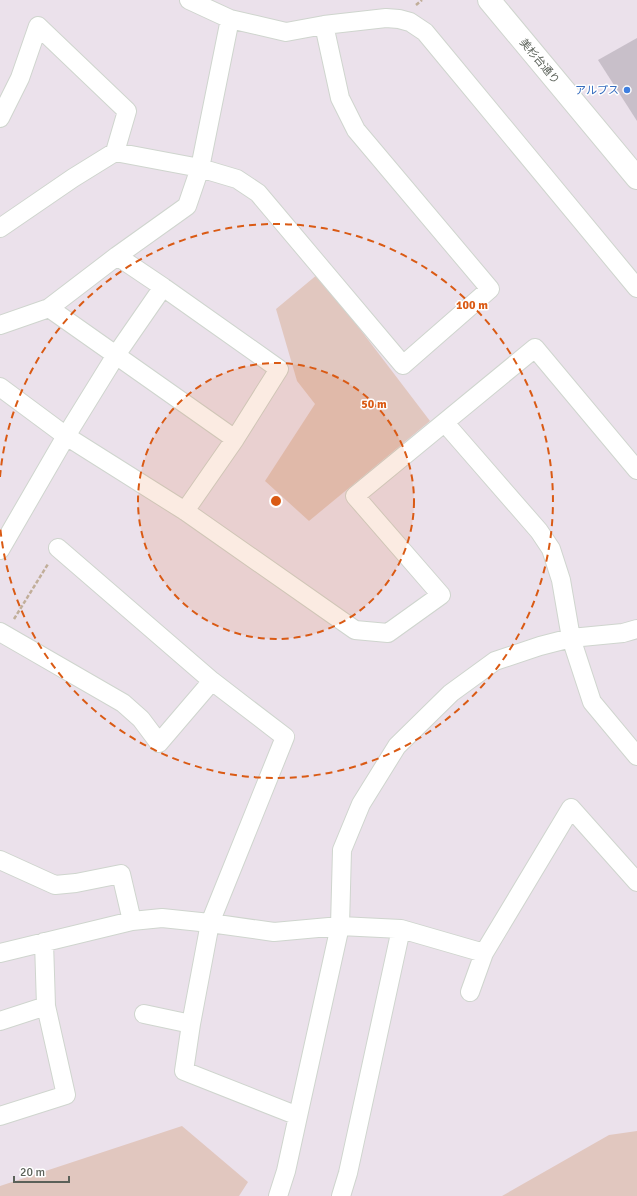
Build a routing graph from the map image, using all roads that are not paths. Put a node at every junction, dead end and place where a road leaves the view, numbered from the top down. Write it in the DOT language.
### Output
graph roads {
  1 [pos="189,0"];
  2 [pos="489,0"];
  3 [pos="230,19"];
  4 [pos="324,25"];
  5 [pos="0,118"];
  6 [pos="115,152"];
  7 [pos="200,168"];
  8 [pos="637,178"];
  9 [pos="0,228"];
  10 [pos="117,256"];
  11 [pos="163,287"];
  12 [pos="637,288"];
  13 [pos="49,308"];
  14 [pos="0,325"];
  15 [pos="116,355"];
  16 [pos="0,386"];
  17 [pos="445,423"];
  18 [pos="66,436"];
  19 [pos="235,438"];
  20 [pos="637,470"];
  21 [pos="185,511"];
  22 [pos="58,548"];
  23 [pos="0,550"];
  24 [pos="637,629"];
  25 [pos="2,634"];
  26 [pos="571,638"];
  27 [pos="212,681"];
  28 [pos="637,756"];
  29 [pos="0,860"];
  30 [pos="637,882"];
  31 [pos="132,921"];
  32 [pos="210,923"];
  33 [pos="340,926"];
  34 [pos="401,929"];
  35 [pos="44,942"];
  36 [pos="484,952"];
  37 [pos="0,953"];
  38 [pos="470,992"];
  39 [pos="46,1006"];
  40 [pos="144,1014"];
  41 [pos="0,1021"];
  42 [pos="191,1024"];
  43 [pos="0,1116"];
  44 [pos="298,1116"];
  45 [pos="278,1196"];
  46 [pos="341,1196"];
  1 -- 3 [label="street"];
  2 -- 8 [label="street, 美杉台通り"];
  3 -- 4 [label="street"];
  3 -- 7 [label="street"];
  4 -- 7 [label="street"];
  4 -- 12 [label="street"];
  5 -- 6 [label="street"];
  6 -- 7 [label="street"];
  6 -- 9 [label="street"];
  7 -- 10 [label="street"];
  10 -- 11 [label="street"];
  10 -- 13 [label="street"];
  11 -- 15 [label="street"];
  11 -- 19 [label="street"];
  13 -- 14 [label="street"];
  13 -- 15 [label="street"];
  15 -- 18 [label="street"];
  15 -- 19 [label="street"];
  16 -- 18 [label="street"];
  17 -- 20 [label="street"];
  17 -- 21 [label="street"];
  17 -- 26 [label="street"];
  18 -- 21 [label="street"];
  18 -- 23 [label="street"];
  19 -- 21 [label="street"];
  22 -- 27 [label="street"];
  24 -- 26 [label="street"];
  25 -- 27 [label="street"];
  26 -- 28 [label="street"];
  26 -- 33 [label="street"];
  27 -- 32 [label="street"];
  29 -- 31 [label="street"];
  30 -- 36 [label="street"];
  31 -- 32 [label="street"];
  31 -- 35 [label="street"];
  32 -- 33 [label="street"];
  32 -- 42 [label="street"];
  33 -- 34 [label="street"];
  33 -- 44 [label="street"];
  34 -- 36 [label="street"];
  34 -- 46 [label="street"];
  35 -- 37 [label="street"];
  35 -- 39 [label="street"];
  36 -- 38 [label="street"];
  39 -- 41 [label="street"];
  39 -- 43 [label="street"];
  40 -- 42 [label="street"];
  42 -- 44 [label="street"];
  44 -- 45 [label="street"];
}
